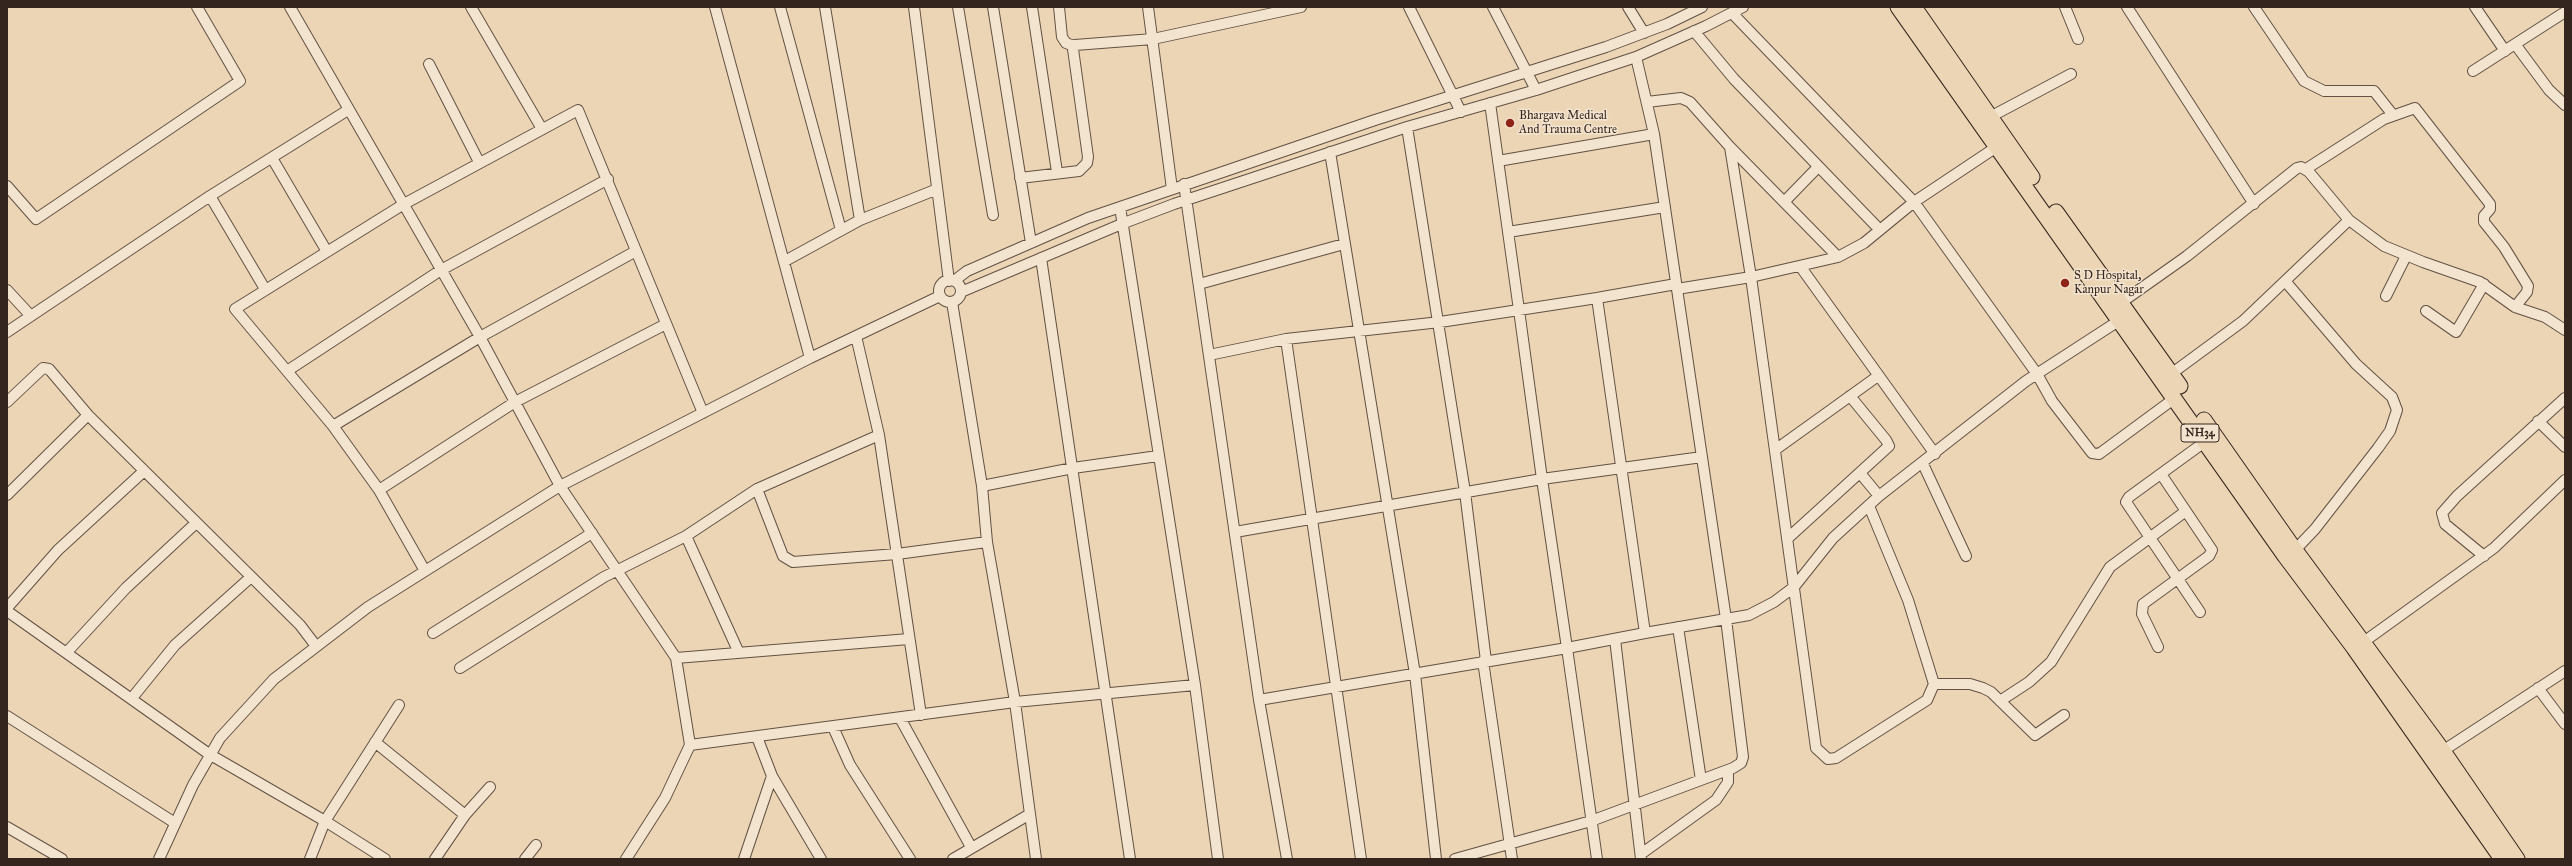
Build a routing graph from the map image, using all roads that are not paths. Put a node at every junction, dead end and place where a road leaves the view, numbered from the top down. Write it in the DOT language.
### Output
graph roads {
  1 [pos="197,7"];
  2 [pos="290,7"];
  3 [pos="471,7"];
  4 [pos="715,7"];
  5 [pos="780,7"];
  6 [pos="825,7"];
  7 [pos="914,7"];
  8 [pos="958,7"];
  9 [pos="993,7"];
  10 [pos="1032,7"];
  11 [pos="1059,7"];
  12 [pos="1148,7"];
  13 [pos="1301,7"];
  14 [pos="1409,7"];
  15 [pos="1493,7"];
  16 [pos="1628,7"];
  17 [pos="1700,7"];
  18 [pos="1743,7"];
  19 [pos="1898,7"];
  20 [pos="1914,7"];
  21 [pos="2065,7"];
  22 [pos="2127,7"];
  23 [pos="2254,7"];
  24 [pos="2475,7"];
  25 [pos="2565,12"];
  26 [pos="1732,13"];
  27 [pos="1706,26"];
  28 [pos="1694,31"];
  29 [pos="1644,33"];
  30 [pos="1153,39"];
  31 [pos="2078,39"];
  32 [pos="2515,44"];
  33 [pos="1074,46"];
  34 [pos="2505,50"];
  35 [pos="1636,57"];
  36 [pos="429,64"];
  37 [pos="1527,71"];
  38 [pos="2473,71"];
  39 [pos="2071,74"];
  40 [pos="1536,90"];
  41 [pos="1453,94"];
  42 [pos="1647,102"];
  43 [pos="1490,103"];
  44 [pos="2565,105"];
  45 [pos="348,110"];
  46 [pos="1461,112"];
  47 [pos="2393,115"];
  48 [pos="1990,117"];
  49 [pos="1408,127"];
  50 [pos="542,129"];
  51 [pos="1654,134"];
  52 [pos="1998,146"];
  53 [pos="1730,147"];
  54 [pos="1330,152"];
  55 [pos="272,158"];
  56 [pos="1498,161"];
  57 [pos="479,162"];
  58 [pos="1818,167"];
  59 [pos="2306,168"];
  60 [pos="1057,172"];
  61 [pos="1020,178"];
  62 [pos="608,179"];
  63 [pos="1184,184"];
  64 [pos="7,186"];
  65 [pos="1172,189"];
  66 [pos="935,190"];
  67 [pos="210,196"];
  68 [pos="1186,200"];
  69 [pos="1784,202"];
  70 [pos="1914,202"];
  71 [pos="404,204"];
  72 [pos="2254,204"];
  73 [pos="1120,207"];
  74 [pos="1665,207"];
  75 [pos="992,215"];
  76 [pos="860,220"];
  77 [pos="2349,220"];
  78 [pos="1124,223"];
  79 [pos="841,230"];
  80 [pos="1880,230"];
  81 [pos="1508,232"];
  82 [pos="1031,243"];
  83 [pos="1344,244"];
  84 [pos="326,250"];
  85 [pos="636,251"];
  86 [pos="2406,256"];
  87 [pos="1838,257"];
  88 [pos="1041,258"];
  89 [pos="785,261"];
  90 [pos="1800,266"];
  91 [pos="441,270"];
  92 [pos="1751,277"];
  93 [pos="951,281"];
  94 [pos="2285,281"];
  95 [pos="1199,284"];
  96 [pos="2484,284"];
  97 [pos="1677,286"];
  98 [pos="265,289"];
  99 [pos="7,290"];
  100 [pos="961,292"];
  101 [pos="940,296"];
  102 [pos="2386,296"];
  103 [pos="1598,298"];
  104 [pos="952,302"];
  105 [pos="2122,302"];
  106 [pos="2515,307"];
  107 [pos="1519,310"];
  108 [pos="2426,311"];
  109 [pos="31,316"];
  110 [pos="2120,320"];
  111 [pos="1440,322"];
  112 [pos="666,324"];
  113 [pos="2565,330"];
  114 [pos="7,332"];
  115 [pos="1359,332"];
  116 [pos="856,336"];
  117 [pos="480,337"];
  118 [pos="1286,339"];
  119 [pos="1209,355"];
  120 [pos="810,358"];
  121 [pos="287,371"];
  122 [pos="2037,374"];
  123 [pos="2171,374"];
  124 [pos="1878,376"];
  125 [pos="1850,396"];
  126 [pos="2175,398"];
  127 [pos="2565,398"];
  128 [pos="7,402"];
  129 [pos="515,402"];
  130 [pos="703,413"];
  131 [pos="88,416"];
  132 [pos="2538,422"];
  133 [pos="333,426"];
  134 [pos="880,435"];
  135 [pos="2206,441"];
  136 [pos="2565,447"];
  137 [pos="1775,450"];
  138 [pos="1935,454"];
  139 [pos="1158,456"];
  140 [pos="1702,457"];
  141 [pos="1923,464"];
  142 [pos="1621,467"];
  143 [pos="1073,468"];
  144 [pos="144,472"];
  145 [pos="1860,474"];
  146 [pos="2161,474"];
  147 [pos="1542,479"];
  148 [pos="2565,480"];
  149 [pos="560,486"];
  150 [pos="982,486"];
  151 [pos="378,490"];
  152 [pos="757,490"];
  153 [pos="1465,492"];
  154 [pos="7,495"];
  155 [pos="1879,496"];
  156 [pos="1870,506"];
  157 [pos="1387,507"];
  158 [pos="2186,511"];
  159 [pos="1312,519"];
  160 [pos="196,523"];
  161 [pos="1235,532"];
  162 [pos="592,533"];
  163 [pos="686,536"];
  164 [pos="1787,539"];
  165 [pos="2150,539"];
  166 [pos="987,542"];
  167 [pos="2295,550"];
  168 [pos="897,554"];
  169 [pos="1966,556"];
  170 [pos="2484,556"];
  171 [pos="426,571"];
  172 [pos="618,571"];
  173 [pos="251,578"];
  174 [pos="2177,578"];
  175 [pos="1794,587"];
  176 [pos="7,610"];
  177 [pos="2200,612"];
  178 [pos="1726,620"];
  179 [pos="1678,627"];
  180 [pos="433,633"];
  181 [pos="1645,633"];
  182 [pos="909,639"];
  183 [pos="1615,639"];
  184 [pos="2359,645"];
  185 [pos="316,646"];
  186 [pos="2158,647"];
  187 [pos="1567,648"];
  188 [pos="67,652"];
  189 [pos="739,653"];
  190 [pos="676,658"];
  191 [pos="1484,661"];
  192 [pos="460,668"];
  193 [pos="2565,671"];
  194 [pos="1415,674"];
  195 [pos="1195,684"];
  196 [pos="1934,684"];
  197 [pos="1337,687"];
  198 [pos="2538,688"];
  199 [pos="1105,693"];
  200 [pos="132,698"];
  201 [pos="1259,700"];
  202 [pos="2000,701"];
  203 [pos="1015,702"];
  204 [pos="399,705"];
  205 [pos="921,715"];
  206 [pos="2064,715"];
  207 [pos="7,716"];
  208 [pos="900,718"];
  209 [pos="2565,724"];
  210 [pos="833,727"];
  211 [pos="756,737"];
  212 [pos="375,742"];
  213 [pos="690,745"];
  214 [pos="209,754"];
  215 [pos="2437,754"];
  216 [pos="1728,770"];
  217 [pos="772,776"];
  218 [pos="1701,780"];
  219 [pos="490,787"];
  220 [pos="1635,804"];
  221 [pos="1030,814"];
  222 [pos="466,815"];
  223 [pos="325,821"];
  224 [pos="1591,821"];
  225 [pos="175,823"];
  226 [pos="7,827"];
  227 [pos="1510,843"];
  228 [pos="536,845"];
  229 [pos="971,847"];
  230 [pos="1641,857"];
  231 [pos="62,859"];
  232 [pos="159,859"];
  233 [pos="310,859"];
  234 [pos="385,859"];
  235 [pos="435,859"];
  236 [pos="525,859"];
  237 [pos="626,859"];
  238 [pos="744,859"];
  239 [pos="820,859"];
  240 [pos="910,859"];
  241 [pos="953,859"];
  242 [pos="1036,859"];
  243 [pos="1130,859"];
  244 [pos="1218,859"];
  245 [pos="1287,859"];
  246 [pos="1361,859"];
  247 [pos="1436,859"];
  248 [pos="1455,859"];
  249 [pos="1512,859"];
  250 [pos="1596,859"];
  251 [pos="2502,859"];
  252 [pos="2517,859"];
  1 -- 64 [label="street"];
  2 -- 45 [label="street"];
  3 -- 50 [label="street"];
  4 -- 89 [label="street"];
  5 -- 79 [label="street"];
  6 -- 76 [label="street"];
  7 -- 66 [label="street"];
  8 -- 75 [label="street"];
  9 -- 61 [label="street"];
  10 -- 60 [label="street"];
  11 -- 33 [label="street"];
  12 -- 30 [label="street"];
  13 -- 30 [label="street"];
  14 -- 41 [label="street"];
  15 -- 37 [label="street"];
  16 -- 29 [label="street"];
  17 -- 27 [label="street"];
  17 -- 29 [label="street"];
  18 -- 26 [label="street"];
  19 -- 52 [label="highway, NH34"];
  20 -- 48 [label="highway, NH34"];
  21 -- 31 [label="street"];
  22 -- 72 [label="street"];
  23 -- 47 [label="street"];
  24 -- 34 [label="street"];
  25 -- 32 [label="street"];
  26 -- 27 [label="street"];
  26 -- 70 [label="street"];
  27 -- 28 [label="street"];
  28 -- 35 [label="street"];
  28 -- 58 [label="street"];
  29 -- 37 [label="street"];
  30 -- 33 [label="street"];
  30 -- 65 [label="street"];
  32 -- 34 [label="street"];
  32 -- 44 [label="street"];
  33 -- 60 [label="street"];
  34 -- 38 [label="street"];
  35 -- 40 [label="street"];
  35 -- 42 [label="street"];
  36 -- 57 [label="street"];
  37 -- 40 [label="street"];
  37 -- 41 [label="street"];
  39 -- 48 [label="street"];
  40 -- 43 [label="street"];
  41 -- 46 [label="street"];
  41 -- 63 [label="street"];
  42 -- 51 [label="street"];
  42 -- 53 [label="street"];
  43 -- 46 [label="street"];
  43 -- 56 [label="street"];
  45 -- 55 [label="street"];
  45 -- 71 [label="street"];
  46 -- 49 [label="street"];
  47 -- 59 [label="street"];
  47 -- 106 [label="street"];
  48 -- 105 [label="highway, NH34"];
  49 -- 54 [label="street"];
  49 -- 111 [label="street"];
  50 -- 57 [label="street"];
  50 -- 62 [label="street"];
  51 -- 56 [label="street"];
  51 -- 74 [label="street"];
  52 -- 70 [label="street"];
  52 -- 110 [label="highway, NH34"];
  53 -- 69 [label="street"];
  53 -- 92 [label="street"];
  54 -- 68 [label="street"];
  54 -- 83 [label="street"];
  55 -- 67 [label="street"];
  55 -- 84 [label="street"];
  56 -- 81 [label="street"];
  57 -- 71 [label="street"];
  58 -- 69 [label="street"];
  58 -- 80 [label="street"];
  59 -- 72 [label="street"];
  59 -- 77 [label="street"];
  60 -- 61 [label="street"];
  61 -- 82 [label="street"];
  62 -- 85 [label="street"];
  62 -- 91 [label="street"];
  63 -- 65 [label="street"];
  63 -- 68 [label="street"];
  65 -- 73 [label="street"];
  66 -- 76 [label="street"];
  66 -- 93 [label="street"];
  67 -- 98 [label="street"];
  67 -- 109 [label="street"];
  68 -- 78 [label="street"];
  68 -- 95 [label="street"];
  69 -- 87 [label="street"];
  70 -- 80 [label="street"];
  70 -- 122 [label="street"];
  71 -- 84 [label="street"];
  71 -- 91 [label="street"];
  72 -- 105 [label="street"];
  73 -- 78 [label="street"];
  73 -- 82 [label="street"];
  74 -- 81 [label="street"];
  74 -- 97 [label="street"];
  76 -- 79 [label="street"];
  77 -- 86 [label="street"];
  77 -- 94 [label="street"];
  78 -- 88 [label="street"];
  78 -- 139 [label="street"];
  79 -- 89 [label="street"];
  80 -- 87 [label="street"];
  81 -- 107 [label="street"];
  82 -- 93 [label="street"];
  83 -- 95 [label="street"];
  83 -- 115 [label="street"];
  84 -- 98 [label="street"];
  85 -- 112 [label="street"];
  85 -- 117 [label="street"];
  86 -- 96 [label="street"];
  86 -- 102 [label="street"];
  87 -- 90 [label="street"];
  88 -- 100 [label="street"];
  88 -- 143 [label="street"];
  89 -- 120 [label="street"];
  90 -- 92 [label="street"];
  90 -- 124 [label="street"];
  91 -- 117 [label="street"];
  91 -- 121 [label="street"];
  92 -- 97 [label="street"];
  92 -- 137 [label="street"];
  93 -- 100 [label="street"];
  93 -- 101 [label="street"];
  94 -- 123 [label="street"];
  94 -- 167 [label="street"];
  95 -- 119 [label="street"];
  96 -- 106 [label="street"];
  96 -- 108 [label="street"];
  97 -- 103 [label="street"];
  97 -- 140 [label="street"];
  98 -- 121 [label="street"];
  99 -- 109 [label="street"];
  100 -- 104 [label="street"];
  101 -- 104 [label="street"];
  101 -- 116 [label="street"];
  103 -- 107 [label="street"];
  103 -- 142 [label="street"];
  104 -- 150 [label="street"];
  105 -- 123 [label="highway, NH34"];
  106 -- 113 [label="street"];
  107 -- 111 [label="street"];
  107 -- 147 [label="street"];
  109 -- 114 [label="street"];
  110 -- 122 [label="street"];
  110 -- 126 [label="highway, NH34"];
  111 -- 115 [label="street"];
  111 -- 153 [label="street"];
  112 -- 129 [label="street"];
  112 -- 130 [label="street"];
  115 -- 118 [label="street"];
  115 -- 157 [label="street"];
  116 -- 120 [label="street"];
  116 -- 134 [label="street"];
  117 -- 129 [label="street"];
  117 -- 133 [label="street"];
  118 -- 119 [label="street"];
  118 -- 159 [label="street"];
  119 -- 161 [label="street"];
  120 -- 130 [label="street"];
  121 -- 133 [label="street"];
  122 -- 126 [label="street"];
  122 -- 138 [label="street"];
  123 -- 167 [label="highway, NH34"];
  124 -- 125 [label="street"];
  124 -- 138 [label="street"];
  125 -- 137 [label="street"];
  125 -- 145 [label="street"];
  126 -- 135 [label="highway, NH34"];
  127 -- 132 [label="street"];
  128 -- 131 [label="street"];
  129 -- 149 [label="street"];
  129 -- 151 [label="street"];
  130 -- 149 [label="street"];
  131 -- 144 [label="street"];
  131 -- 154 [label="street"];
  132 -- 136 [label="street"];
  132 -- 170 [label="street"];
  133 -- 151 [label="street"];
  134 -- 152 [label="street"];
  134 -- 168 [label="street"];
  135 -- 146 [label="street"];
  135 -- 184 [label="highway, NH34"];
  137 -- 164 [label="street"];
  138 -- 141 [label="street"];
  139 -- 143 [label="street"];
  139 -- 195 [label="street"];
  140 -- 142 [label="street"];
  140 -- 178 [label="street"];
  141 -- 155 [label="street"];
  141 -- 169 [label="street"];
  142 -- 147 [label="street"];
  142 -- 181 [label="street"];
  143 -- 150 [label="street"];
  143 -- 199 [label="street"];
  144 -- 160 [label="street"];
  144 -- 176 [label="street"];
  145 -- 155 [label="street"];
  145 -- 164 [label="street"];
  146 -- 158 [label="street"];
  146 -- 165 [label="street"];
  147 -- 153 [label="street"];
  147 -- 187 [label="street"];
  148 -- 170 [label="street"];
  149 -- 162 [label="street"];
  149 -- 171 [label="street"];
  150 -- 166 [label="street"];
  151 -- 171 [label="street"];
  152 -- 163 [label="street"];
  152 -- 168 [label="street"];
  153 -- 157 [label="street"];
  153 -- 191 [label="street"];
  155 -- 156 [label="street"];
  156 -- 175 [label="street"];
  156 -- 196 [label="street"];
  157 -- 159 [label="street"];
  157 -- 194 [label="street"];
  158 -- 165 [label="street"];
  158 -- 174 [label="street"];
  159 -- 161 [label="street"];
  159 -- 197 [label="street"];
  160 -- 173 [label="street"];
  160 -- 188 [label="street"];
  161 -- 201 [label="street"];
  162 -- 172 [label="street"];
  162 -- 180 [label="street"];
  163 -- 172 [label="street"];
  163 -- 189 [label="street"];
  164 -- 175 [label="street"];
  165 -- 174 [label="street"];
  165 -- 202 [label="street"];
  166 -- 168 [label="street"];
  166 -- 203 [label="street"];
  167 -- 184 [label="highway, NH34"];
  168 -- 182 [label="street"];
  170 -- 184 [label="street"];
  171 -- 185 [label="street"];
  172 -- 190 [label="street"];
  172 -- 192 [label="street"];
  173 -- 185 [label="street"];
  173 -- 200 [label="street"];
  174 -- 177 [label="street"];
  174 -- 186 [label="street"];
  175 -- 178 [label="street"];
  175 -- 196 [label="street"];
  176 -- 188 [label="street"];
  178 -- 179 [label="street"];
  178 -- 216 [label="street"];
  179 -- 181 [label="street"];
  179 -- 218 [label="street"];
  181 -- 183 [label="street"];
  182 -- 189 [label="street"];
  182 -- 205 [label="street"];
  183 -- 187 [label="street"];
  183 -- 220 [label="street"];
  184 -- 215 [label="highway, NH34"];
  185 -- 214 [label="street"];
  187 -- 191 [label="street"];
  187 -- 224 [label="street"];
  188 -- 200 [label="street"];
  189 -- 190 [label="street"];
  190 -- 213 [label="street"];
  191 -- 194 [label="street"];
  191 -- 227 [label="street"];
  193 -- 198 [label="street"];
  194 -- 197 [label="street"];
  194 -- 247 [label="street"];
  195 -- 199 [label="street"];
  195 -- 244 [label="street"];
  196 -- 202 [label="street"];
  197 -- 201 [label="street"];
  197 -- 246 [label="street"];
  198 -- 209 [label="street"];
  198 -- 215 [label="street"];
  199 -- 203 [label="street"];
  199 -- 243 [label="street"];
  200 -- 214 [label="street"];
  201 -- 245 [label="street"];
  202 -- 206 [label="street"];
  203 -- 205 [label="street"];
  203 -- 221 [label="street"];
  204 -- 212 [label="street"];
  205 -- 208 [label="street"];
  207 -- 225 [label="street"];
  208 -- 210 [label="street"];
  208 -- 229 [label="street"];
  210 -- 211 [label="street"];
  210 -- 240 [label="street"];
  211 -- 213 [label="street"];
  211 -- 217 [label="street"];
  212 -- 222 [label="street"];
  212 -- 223 [label="street"];
  213 -- 237 [label="street"];
  214 -- 223 [label="street"];
  214 -- 225 [label="street"];
  215 -- 251 [label="highway, NH34"];
  215 -- 252 [label="highway, NH34"];
  216 -- 218 [label="street"];
  216 -- 230 [label="street"];
  217 -- 238 [label="street"];
  217 -- 239 [label="street"];
  218 -- 220 [label="street"];
  219 -- 222 [label="street"];
  220 -- 224 [label="street"];
  220 -- 230 [label="street"];
  221 -- 229 [label="street"];
  221 -- 242 [label="street"];
  222 -- 235 [label="street"];
  223 -- 233 [label="street"];
  223 -- 234 [label="street"];
  224 -- 227 [label="street"];
  224 -- 250 [label="street"];
  225 -- 232 [label="street"];
  226 -- 231 [label="street"];
  227 -- 248 [label="street"];
  227 -- 249 [label="street"];
  228 -- 236 [label="street"];
  229 -- 241 [label="street"];
}
